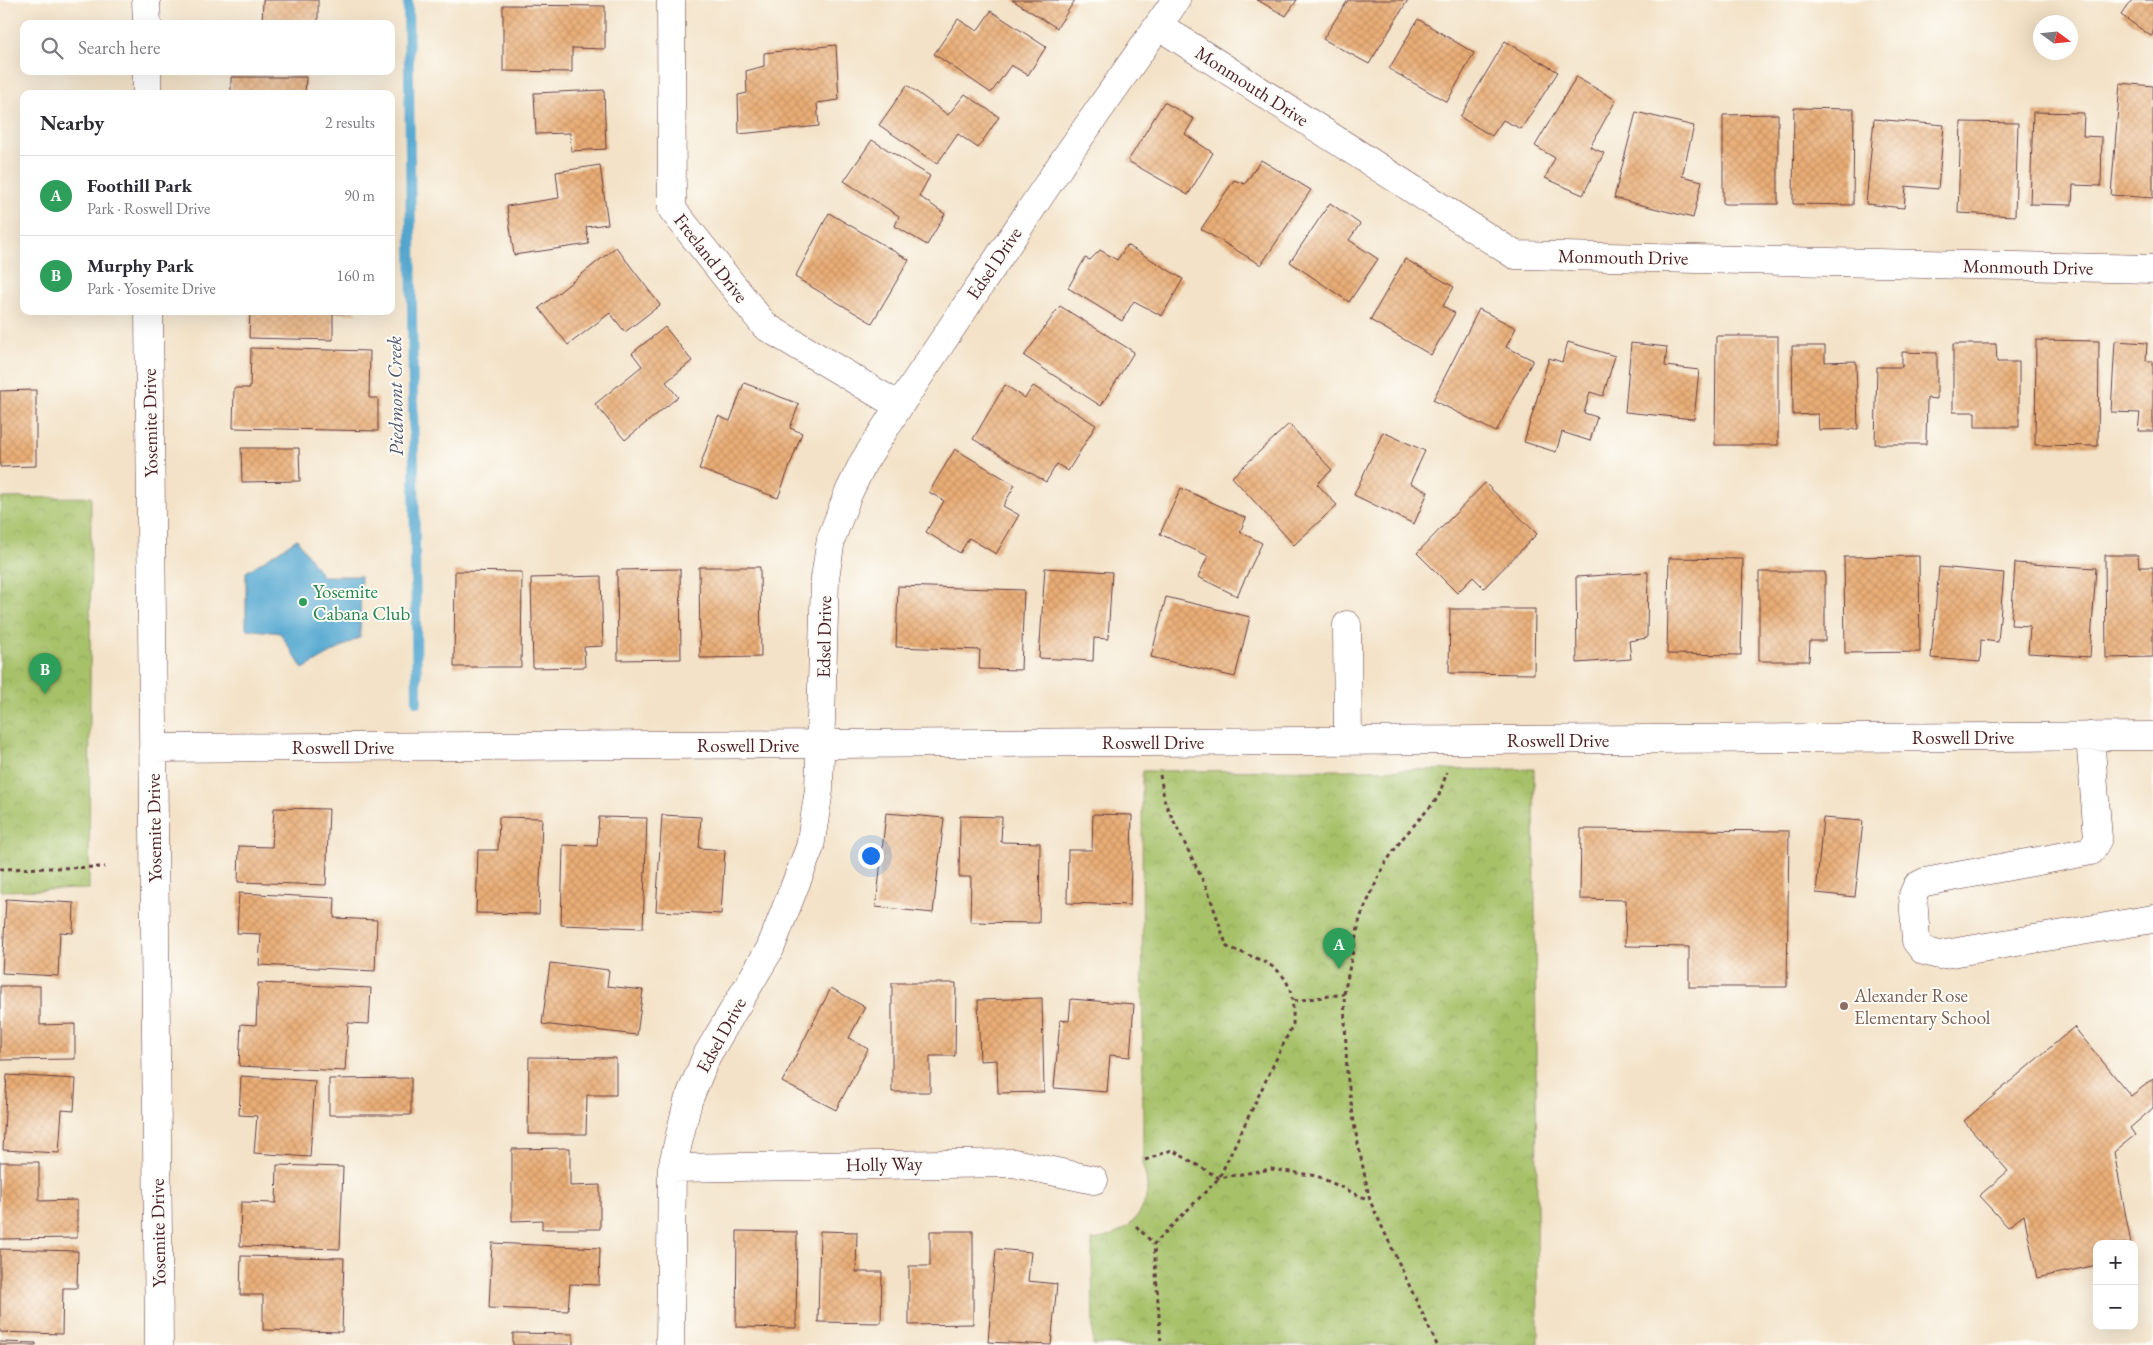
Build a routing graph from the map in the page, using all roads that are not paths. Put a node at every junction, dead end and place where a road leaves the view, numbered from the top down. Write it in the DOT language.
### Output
graph roads {
  1 [pos="146,0"];
  2 [pos="671,0"];
  3 [pos="1176,0"];
  4 [pos="147,20"];
  5 [pos="1159,26"];
  6 [pos="147,75"];
  7 [pos="147,90"];
  8 [pos="2153,270"];
  9 [pos="149,315"];
  10 [pos="899,406"];
  11 [pos="1347,625"];
  12 [pos="2090,736"];
  13 [pos="2153,736"];
  14 [pos="1348,741"];
  15 [pos="821,744"];
  16 [pos="153,748"];
  17 [pos="2153,919"];
  18 [pos="672,1168"];
  19 [pos="1094,1180"];
  20 [pos="159,1345"];
  21 [pos="670,1345"];
  1 -- 4 [label="street"];
  2 -- 10 [label="street, Freeland Drive"];
  3 -- 5 [label="street, Edsel Drive"];
  5 -- 8 [label="street, Monmouth Drive"];
  5 -- 10 [label="street, Edsel Drive"];
  6 -- 7 [label="street"];
  9 -- 16 [label="street, Yosemite Drive"];
  10 -- 15 [label="street, Edsel Drive"];
  11 -- 14 [label="street"];
  12 -- 13 [label="street, Roswell Drive"];
  12 -- 14 [label="street, Roswell Drive"];
  12 -- 17 [label="street"];
  14 -- 15 [label="street, Roswell Drive"];
  15 -- 16 [label="street, Roswell Drive"];
  15 -- 18 [label="street, Edsel Drive"];
  16 -- 20 [label="street, Yosemite Drive"];
  18 -- 19 [label="street, Holly Way"];
  18 -- 21 [label="street, Edsel Drive"];
}
